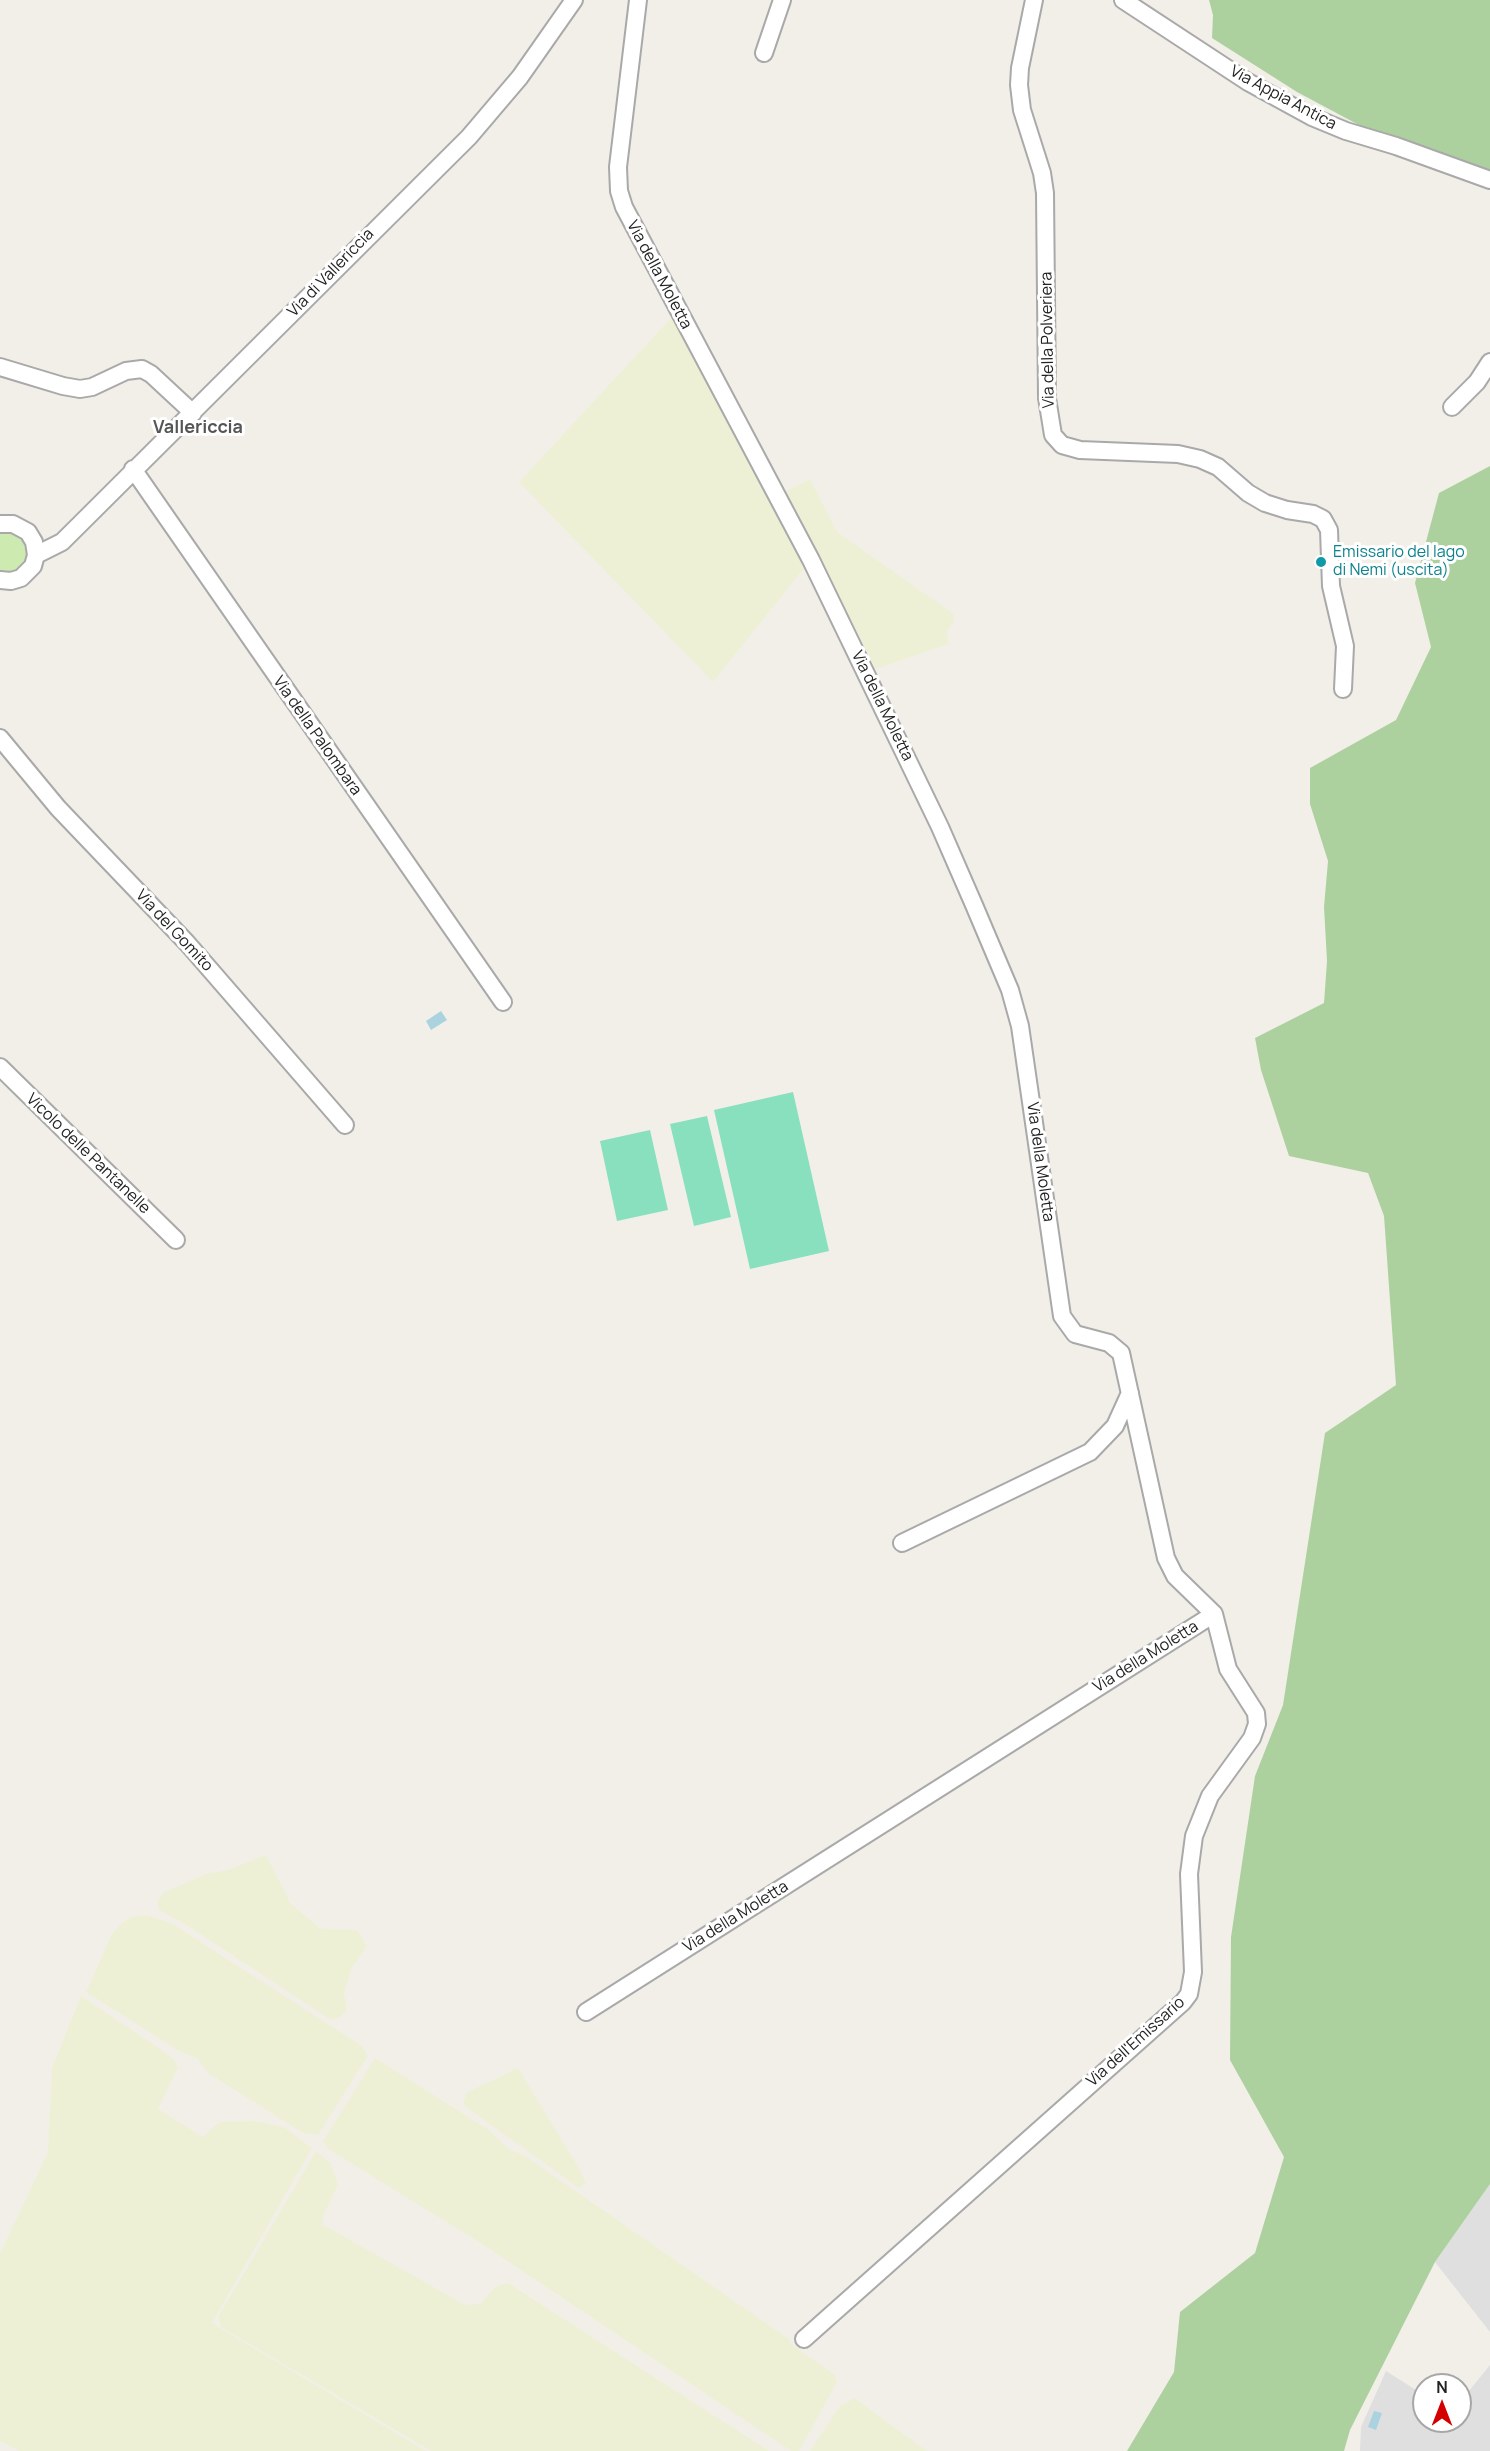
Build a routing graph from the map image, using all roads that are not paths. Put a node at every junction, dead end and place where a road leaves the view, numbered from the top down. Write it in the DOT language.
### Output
graph roads {
  1 [pos="574,0"];
  2 [pos="638,0"];
  3 [pos="782,0"];
  4 [pos="1035,0"];
  5 [pos="1123,0"];
  6 [pos="764,52"];
  7 [pos="1486,179"];
  8 [pos="1490,196"];
  9 [pos="1490,362"];
  10 [pos="0,367"];
  11 [pos="1452,407"];
  12 [pos="193,413"];
  13 [pos="133,469"];
  14 [pos="0,524"];
  15 [pos="72,532"];
  16 [pos="31,536"];
  17 [pos="36,555"];
  18 [pos="8,580"];
  19 [pos="0,591"];
  20 [pos="1342,689"];
  21 [pos="0,738"];
  22 [pos="503,1002"];
  23 [pos="0,1067"];
  24 [pos="345,1125"];
  25 [pos="176,1240"];
  26 [pos="1130,1393"];
  27 [pos="902,1543"];
  28 [pos="1214,1614"];
  29 [pos="586,2012"];
  30 [pos="804,2339"];
  1 -- 12 [label="street, Via di Vallericcia"];
  2 -- 26 [label="street, Via della Moletta"];
  3 -- 6 [label="street"];
  4 -- 20 [label="street, Via della Polveriera"];
  5 -- 7 [label="street, Via Appia Antica"];
  7 -- 8 [label="street"];
  9 -- 11 [label="street"];
  10 -- 12 [label="street"];
  12 -- 13 [label="street, Via di Vallericcia"];
  13 -- 15 [label="street, Via di Vallericcia"];
  13 -- 22 [label="street, Via della Palombara"];
  14 -- 16 [label="street"];
  15 -- 16 [label="street"];
  15 -- 17 [label="street, Via di Vallericcia"];
  16 -- 17 [label="street"];
  17 -- 18 [label="street, Via di Vallericcia"];
  18 -- 19 [label="street, Via di Vallericcia"];
  21 -- 24 [label="street, Via del Gomito"];
  23 -- 25 [label="street, Vicolo delle Pantanelle"];
  26 -- 27 [label="street"];
  26 -- 28 [label="street, Via della Moletta"];
  28 -- 29 [label="street, Via della Moletta"];
  28 -- 30 [label="street, Via dell'Emissario"];
}
